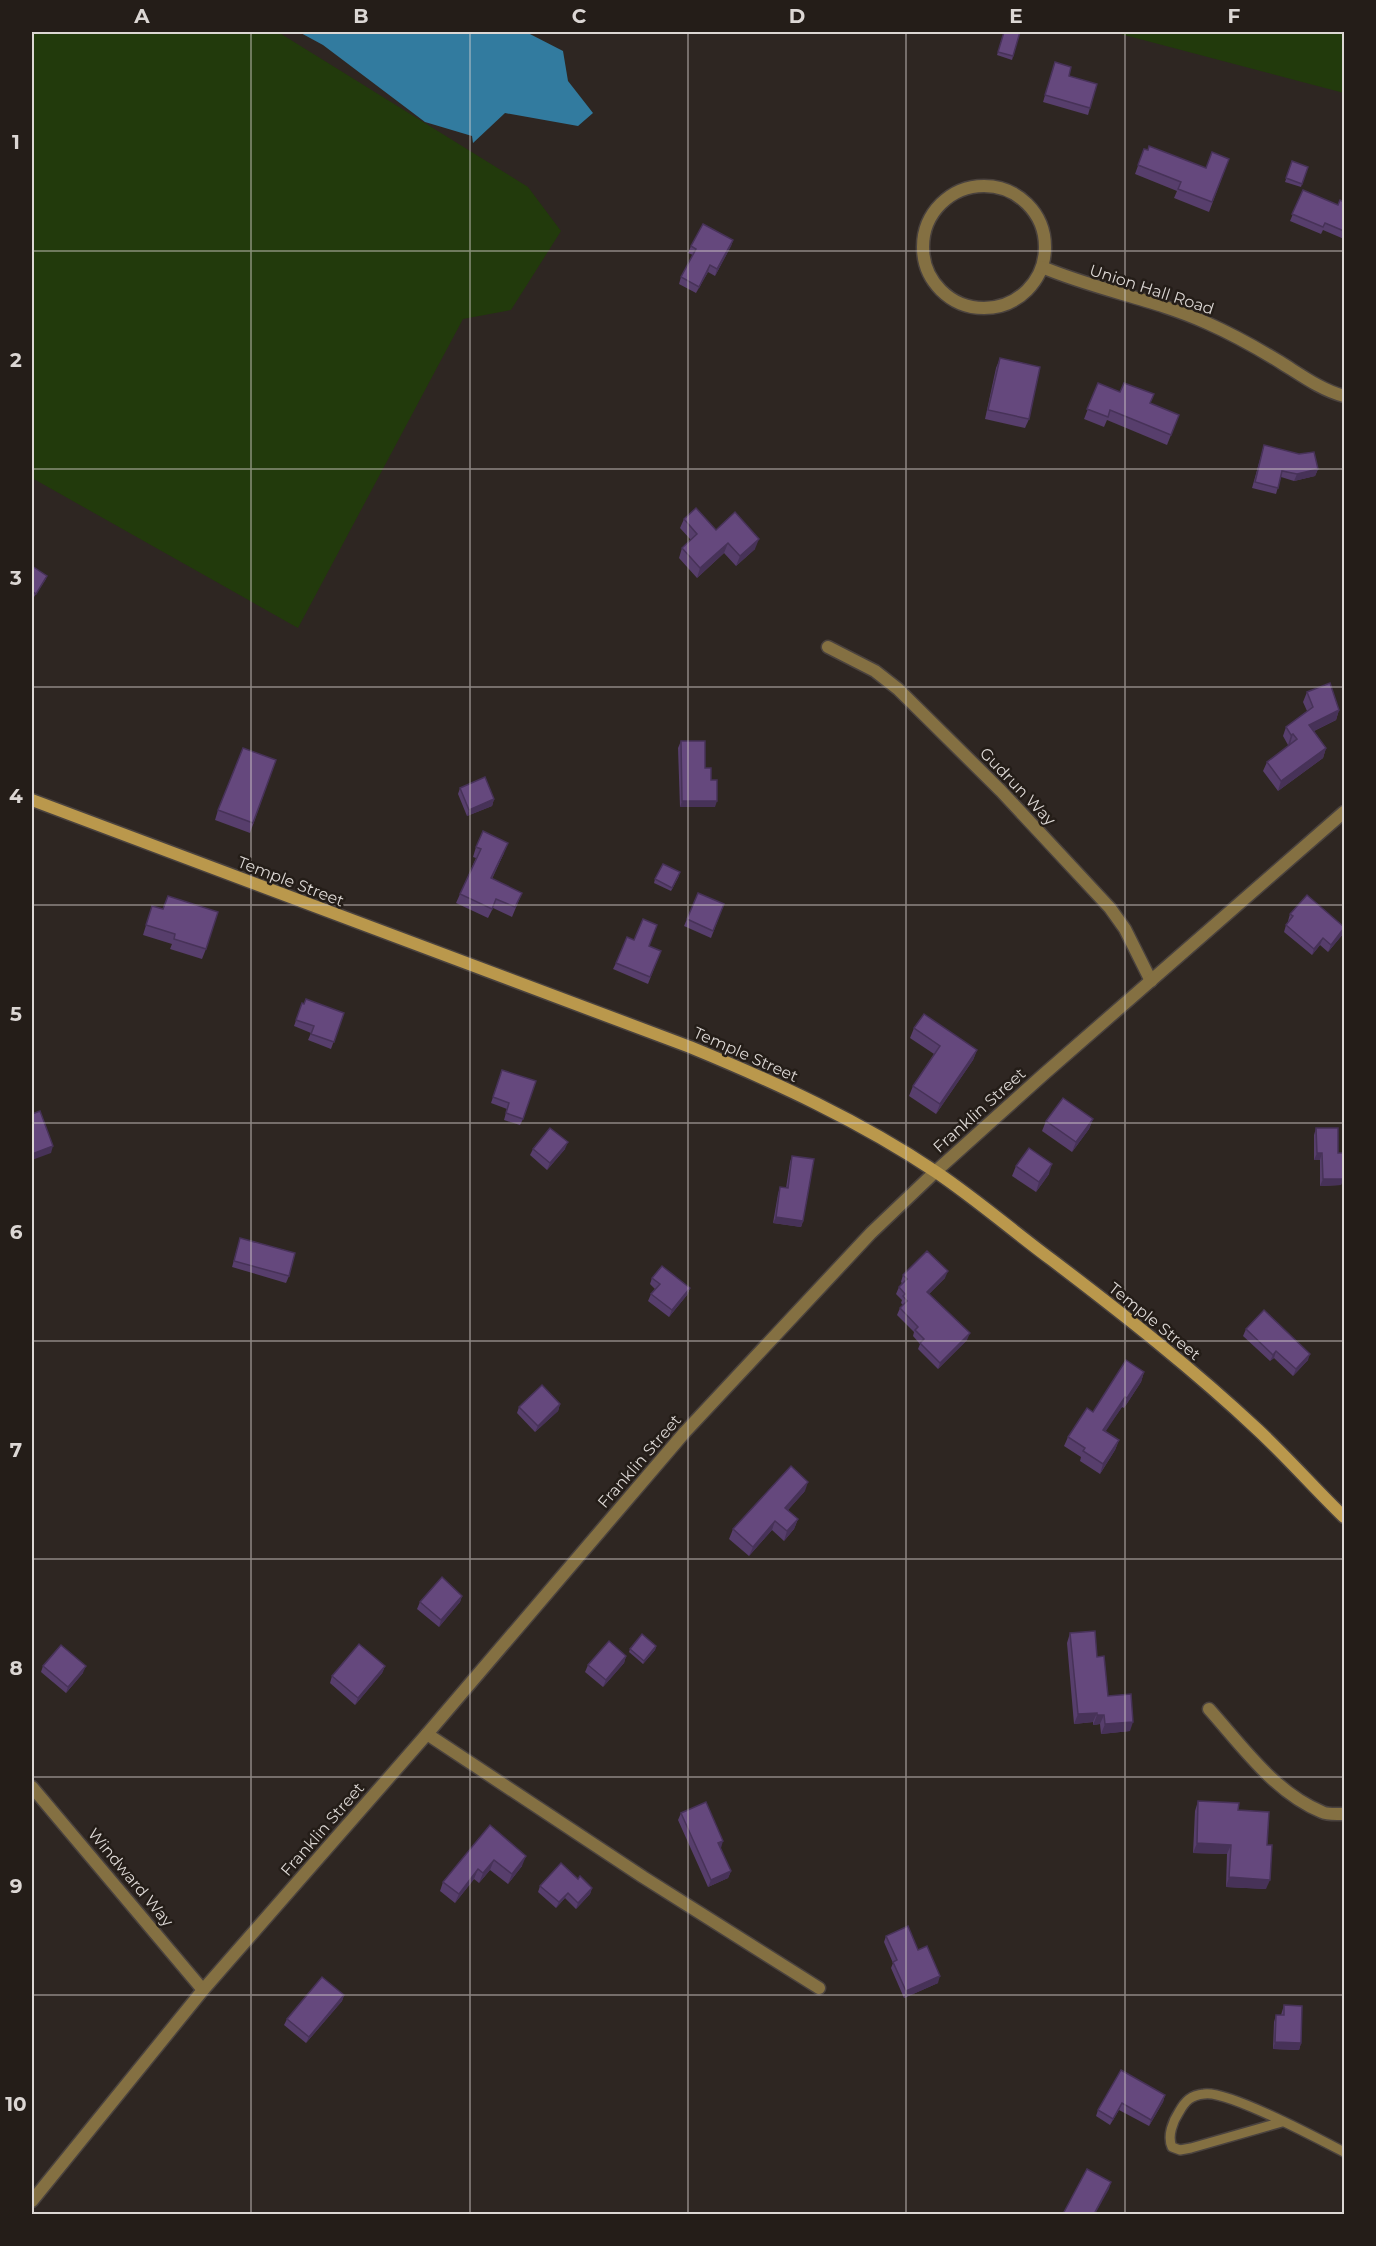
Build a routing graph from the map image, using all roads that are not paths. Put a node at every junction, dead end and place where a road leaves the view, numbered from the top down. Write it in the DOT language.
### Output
graph roads {
  1 [pos="1042,267"];
  2 [pos="1344,396"];
  3 [pos="828,647"];
  4 [pos="32,800"];
  5 [pos="1344,812"];
  6 [pos="1151,981"];
  7 [pos="935,1172"];
  8 [pos="1344,1517"];
  9 [pos="1209,1709"];
  10 [pos="427,1734"];
  11 [pos="32,1786"];
  12 [pos="1344,1814"];
  13 [pos="819,1988"];
  14 [pos="203,1990"];
  15 [pos="1282,2122"];
  16 [pos="1344,2152"];
  17 [pos="32,2201"];
  1 -- 1 [label="street"];
  1 -- 2 [label="street, Union Hall Road"];
  3 -- 6 [label="street, Gudrun Way"];
  4 -- 7 [label="main road, Temple Street"];
  5 -- 6 [label="street, Franklin Street"];
  6 -- 7 [label="street, Franklin Street"];
  7 -- 8 [label="main road, Temple Street"];
  7 -- 10 [label="street, Franklin Street"];
  9 -- 12 [label="street"];
  10 -- 13 [label="street"];
  10 -- 14 [label="street, Franklin Street"];
  11 -- 14 [label="street, Windward Way"];
  14 -- 17 [label="street, Franklin Street"];
  15 -- 15 [label="lane"];
  15 -- 16 [label="lane"];
}
